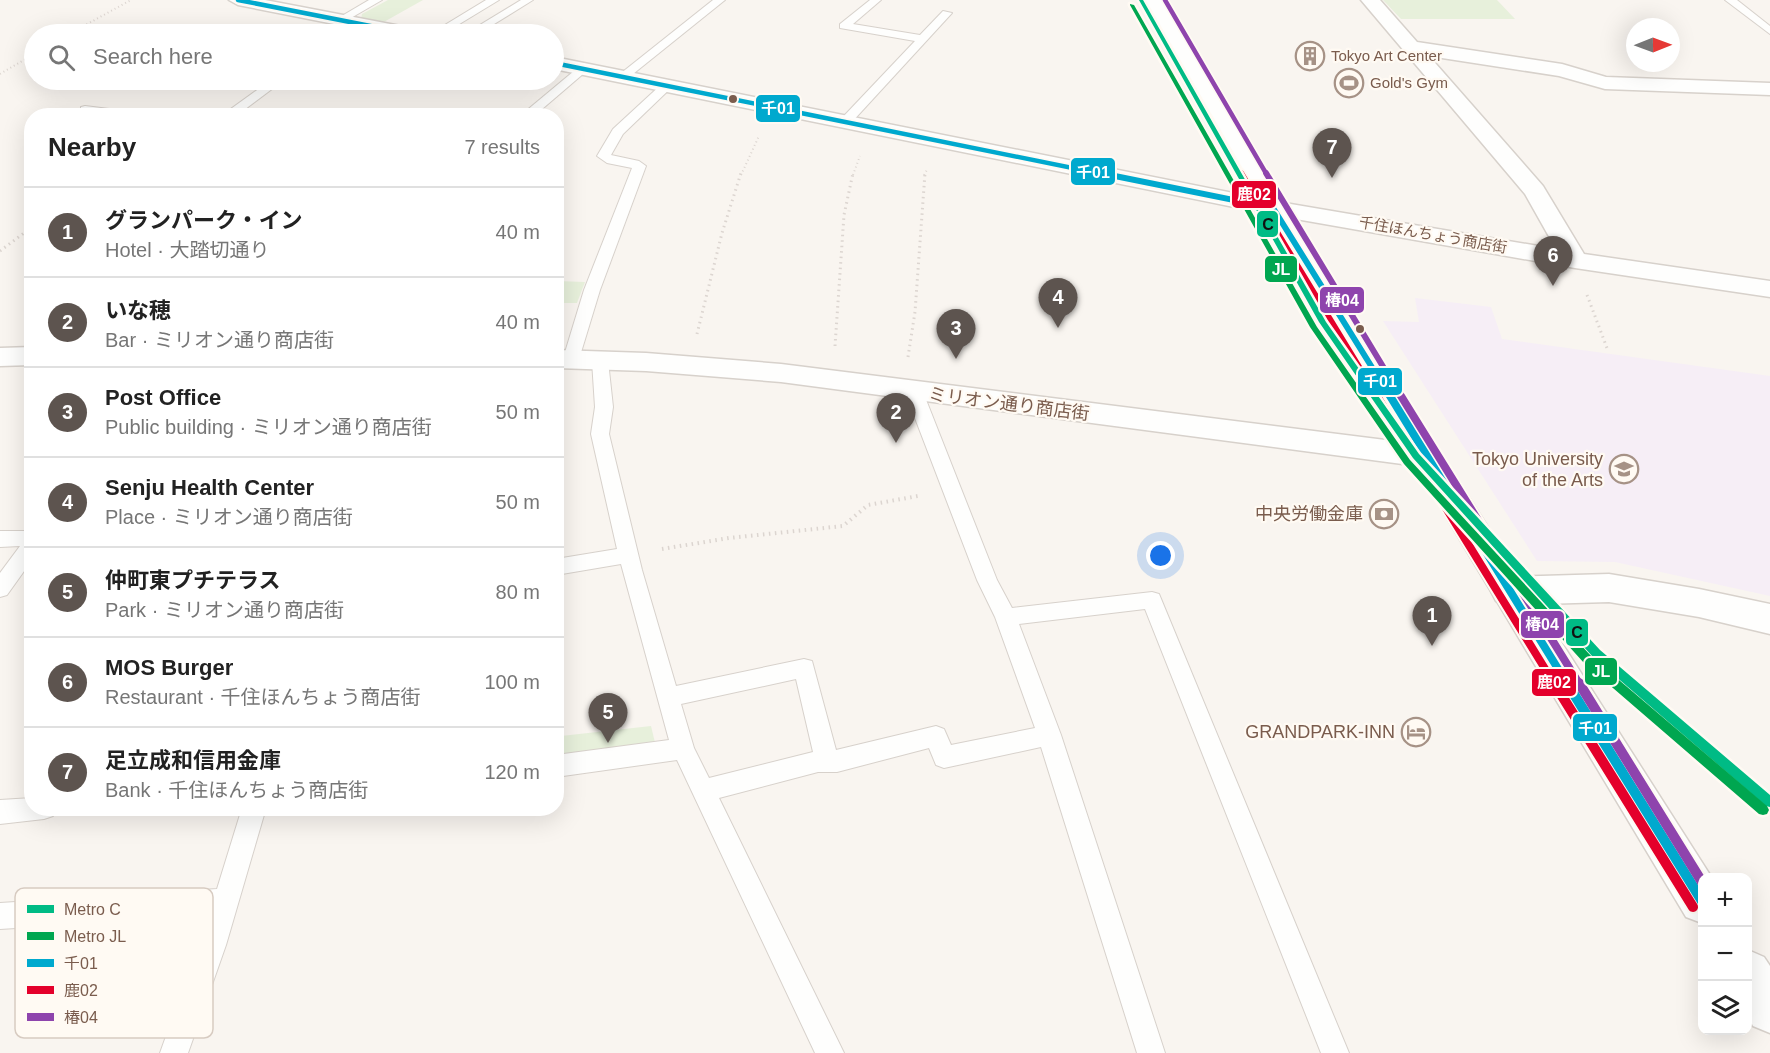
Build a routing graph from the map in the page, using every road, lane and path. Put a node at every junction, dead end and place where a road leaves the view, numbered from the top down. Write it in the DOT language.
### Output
graph roads {
  1 [pos="131,0"];
  2 [pos="238,0"];
  3 [pos="377,0"];
  4 [pos="494,0"];
  5 [pos="528,0"];
  6 [pos="720,0"];
  7 [pos="876,0"];
  8 [pos="1153,0"];
  9 [pos="1370,0"];
  10 [pos="1730,0"];
  11 [pos="947,13"];
  12 [pos="1765,23"];
  13 [pos="87,24"];
  14 [pos="339,24"];
  15 [pos="355,24"];
  16 [pos="453,24"];
  17 [pos="488,24"];
  18 [pos="1770,31"];
  19 [pos="923,39"];
  20 [pos="1409,47"];
  21 [pos="24,60"];
  22 [pos="564,65"];
  23 [pos="584,68"];
  24 [pos="0,75"];
  25 [pos="624,76"];
  26 [pos="564,85"];
  27 [pos="668,85"];
  28 [pos="1770,89"];
  29 [pos="264,90"];
  30 [pos="557,90"];
  31 [pos="781,106"];
  32 [pos="238,108"];
  33 [pos="536,108"];
  34 [pos="846,120"];
  35 [pos="876,126"];
  36 [pos="944,141"];
  37 [pos="1273,208"];
  38 [pos="24,233"];
  39 [pos="0,251"];
  40 [pos="1575,260"];
  41 [pos="1770,289"];
  42 [pos="1607,348"];
  43 [pos="24,356"];
  44 [pos="0,357"];
  45 [pos="576,360"];
  46 [pos="689,365"];
  47 [pos="833,378"];
  48 [pos="914,393"];
  49 [pos="1425,456"];
  50 [pos="951,490"];
  51 [pos="24,538"];
  52 [pos="0,539"];
  53 [pos="24,555"];
  54 [pos="628,555"];
  55 [pos="564,566"];
  56 [pos="0,589"];
  57 [pos="1508,591"];
  58 [pos="1006,617"];
  59 [pos="1770,620"];
  60 [pos="668,697"];
  61 [pos="1049,735"];
  62 [pos="683,748"];
  63 [pos="827,761"];
  64 [pos="564,765"];
  65 [pos="703,791"];
  66 [pos="24,812"];
  67 [pos="251,816"];
  68 [pos="3,817"];
  69 [pos="1698,895"];
  70 [pos="224,902"];
  71 [pos="213,903"];
  72 [pos="15,915"];
  73 [pos="0,916"];
  74 [pos="213,945"];
  75 [pos="1752,980"];
  76 [pos="1770,1009"];
  77 [pos="179,1038"];
  78 [pos="174,1053"];
  79 [pos="830,1053"];
  80 [pos="1151,1053"];
  81 [pos="1335,1053"];
  1 -- 13 [label="path"];
  2 -- 14 [label="street"];
  3 -- 15 [label="lane"];
  4 -- 16 [label="lane"];
  5 -- 17 [label="lane"];
  6 -- 25 [label="lane"];
  7 -- 19 [label="lane"];
  8 -- 37 [label="street"];
  9 -- 20 [label="street"];
  10 -- 12 [label="lane"];
  11 -- 19 [label="lane"];
  12 -- 18 [label="lane"];
  19 -- 34 [label="lane"];
  20 -- 28 [label="street"];
  20 -- 40 [label="street"];
  21 -- 24 [label="path"];
  22 -- 23 [label="street, 千住ほんちょう商店街"];
  23 -- 25 [label="street, 千住ほんちょう商店街"];
  23 -- 26 [label="lane"];
  25 -- 27 [label="street, 千住ほんちょう商店街"];
  27 -- 31 [label="street, 千住ほんちょう商店街"];
  27 -- 45 [label="lane"];
  29 -- 32 [label="lane"];
  30 -- 33 [label="lane"];
  31 -- 34 [label="street, 千住ほんちょう商店街"];
  31 -- 46 [label="path"];
  34 -- 35 [label="street, 千住ほんちょう商店街"];
  35 -- 36 [label="street, 千住ほんちょう商店街"];
  35 -- 47 [label="path"];
  36 -- 37 [label="street, 千住ほんちょう商店街"];
  36 -- 48 [label="path"];
  37 -- 40 [label="street, 千住ほんちょう商店街"];
  37 -- 49 [label="street"];
  38 -- 39 [label="path"];
  40 -- 41 [label="street, 千住ほんちょう商店街"];
  40 -- 42 [label="path"];
  43 -- 44 [label="street"];
  45 -- 46 [label="street, ミリオン通り商店街"];
  45 -- 54 [label="lane"];
  46 -- 47 [label="street, ミリオン通り商店街"];
  47 -- 48 [label="street, ミリオン通り商店街"];
  48 -- 49 [label="street, ミリオン通り商店街"];
  48 -- 50 [label="lane"];
  49 -- 57 [label="street"];
  50 -- 54 [label="path"];
  50 -- 58 [label="lane"];
  51 -- 52 [label="lane"];
  53 -- 56 [label="lane"];
  54 -- 55 [label="lane"];
  54 -- 60 [label="lane"];
  57 -- 59 [label="street"];
  57 -- 69 [label="street"];
  58 -- 61 [label="lane"];
  58 -- 81 [label="lane"];
  60 -- 62 [label="lane"];
  60 -- 63 [label="lane"];
  61 -- 63 [label="lane"];
  61 -- 80 [label="lane"];
  62 -- 64 [label="lane"];
  62 -- 65 [label="lane"];
  63 -- 65 [label="lane"];
  65 -- 79 [label="lane"];
  66 -- 68 [label="lane"];
  67 -- 70 [label="lane"];
  70 -- 71 [label="lane"];
  70 -- 74 [label="lane"];
  72 -- 73 [label="lane"];
  75 -- 76 [label="street"];
  77 -- 78 [label="lane"];
}
